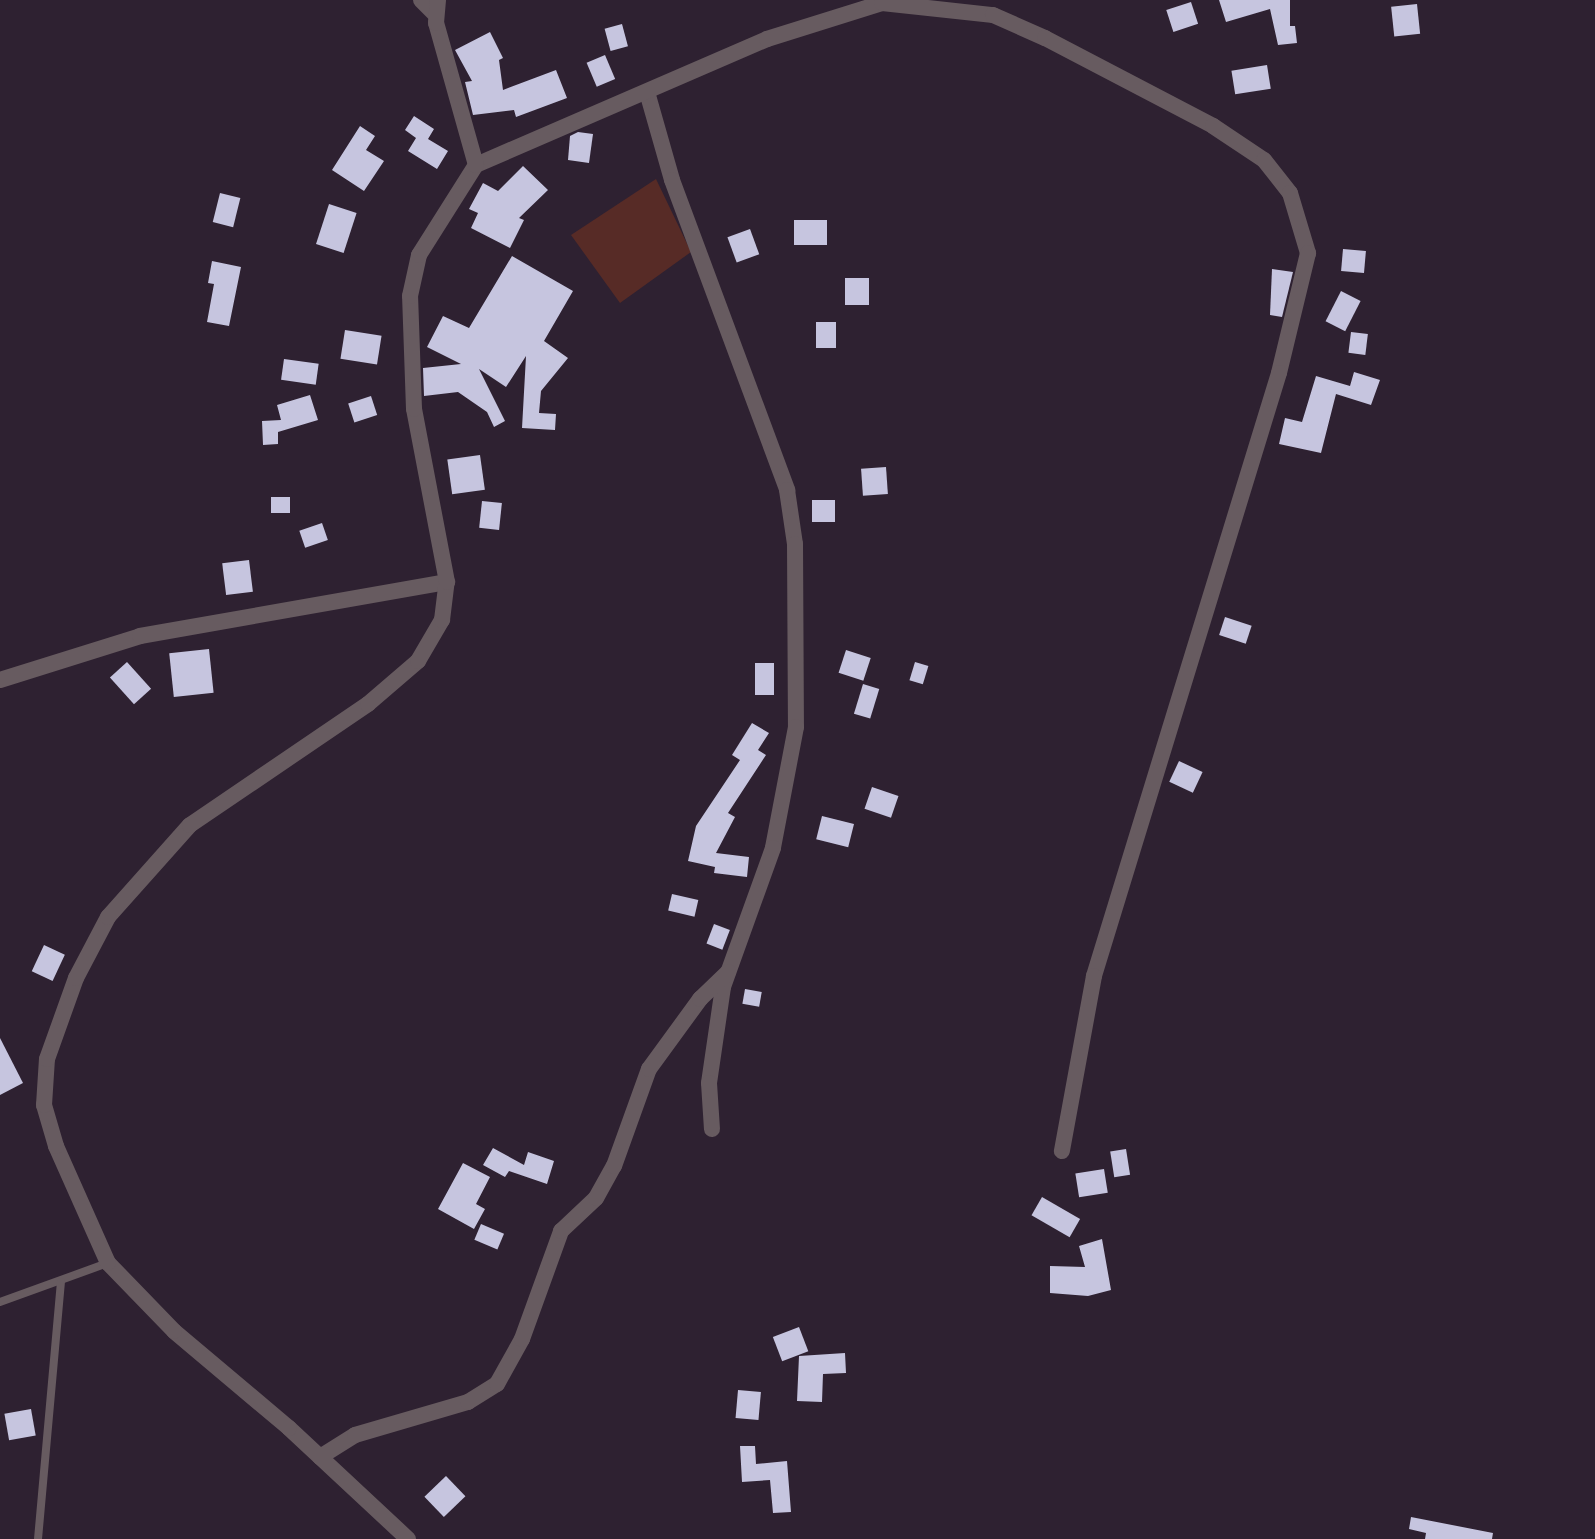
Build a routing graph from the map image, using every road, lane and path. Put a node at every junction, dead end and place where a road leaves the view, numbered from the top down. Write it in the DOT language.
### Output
graph roads {
  1 [pos="421,0"];
  2 [pos="436,6"];
  3 [pos="646,92"];
  4 [pos="476,164"];
  5 [pos="447,582"];
  6 [pos="0,680"];
  7 [pos="729,971"];
  8 [pos="712,1129"];
  9 [pos="1062,1151"];
  10 [pos="108,1263"];
  11 [pos="61,1282"];
  12 [pos="0,1302"];
  13 [pos="320,1457"];
  14 [pos="38,1539"];
  15 [pos="408,1539"];
  1 -- 2 [label="street"];
  2 -- 4 [label="street"];
  3 -- 4 [label="street"];
  3 -- 7 [label="street"];
  3 -- 9 [label="street"];
  4 -- 5 [label="street"];
  5 -- 6 [label="street"];
  5 -- 10 [label="street"];
  7 -- 8 [label="street"];
  7 -- 13 [label="street"];
  10 -- 11 [label="lane"];
  10 -- 13 [label="street"];
  11 -- 12 [label="lane"];
  11 -- 14 [label="lane"];
  13 -- 15 [label="street"];
}
